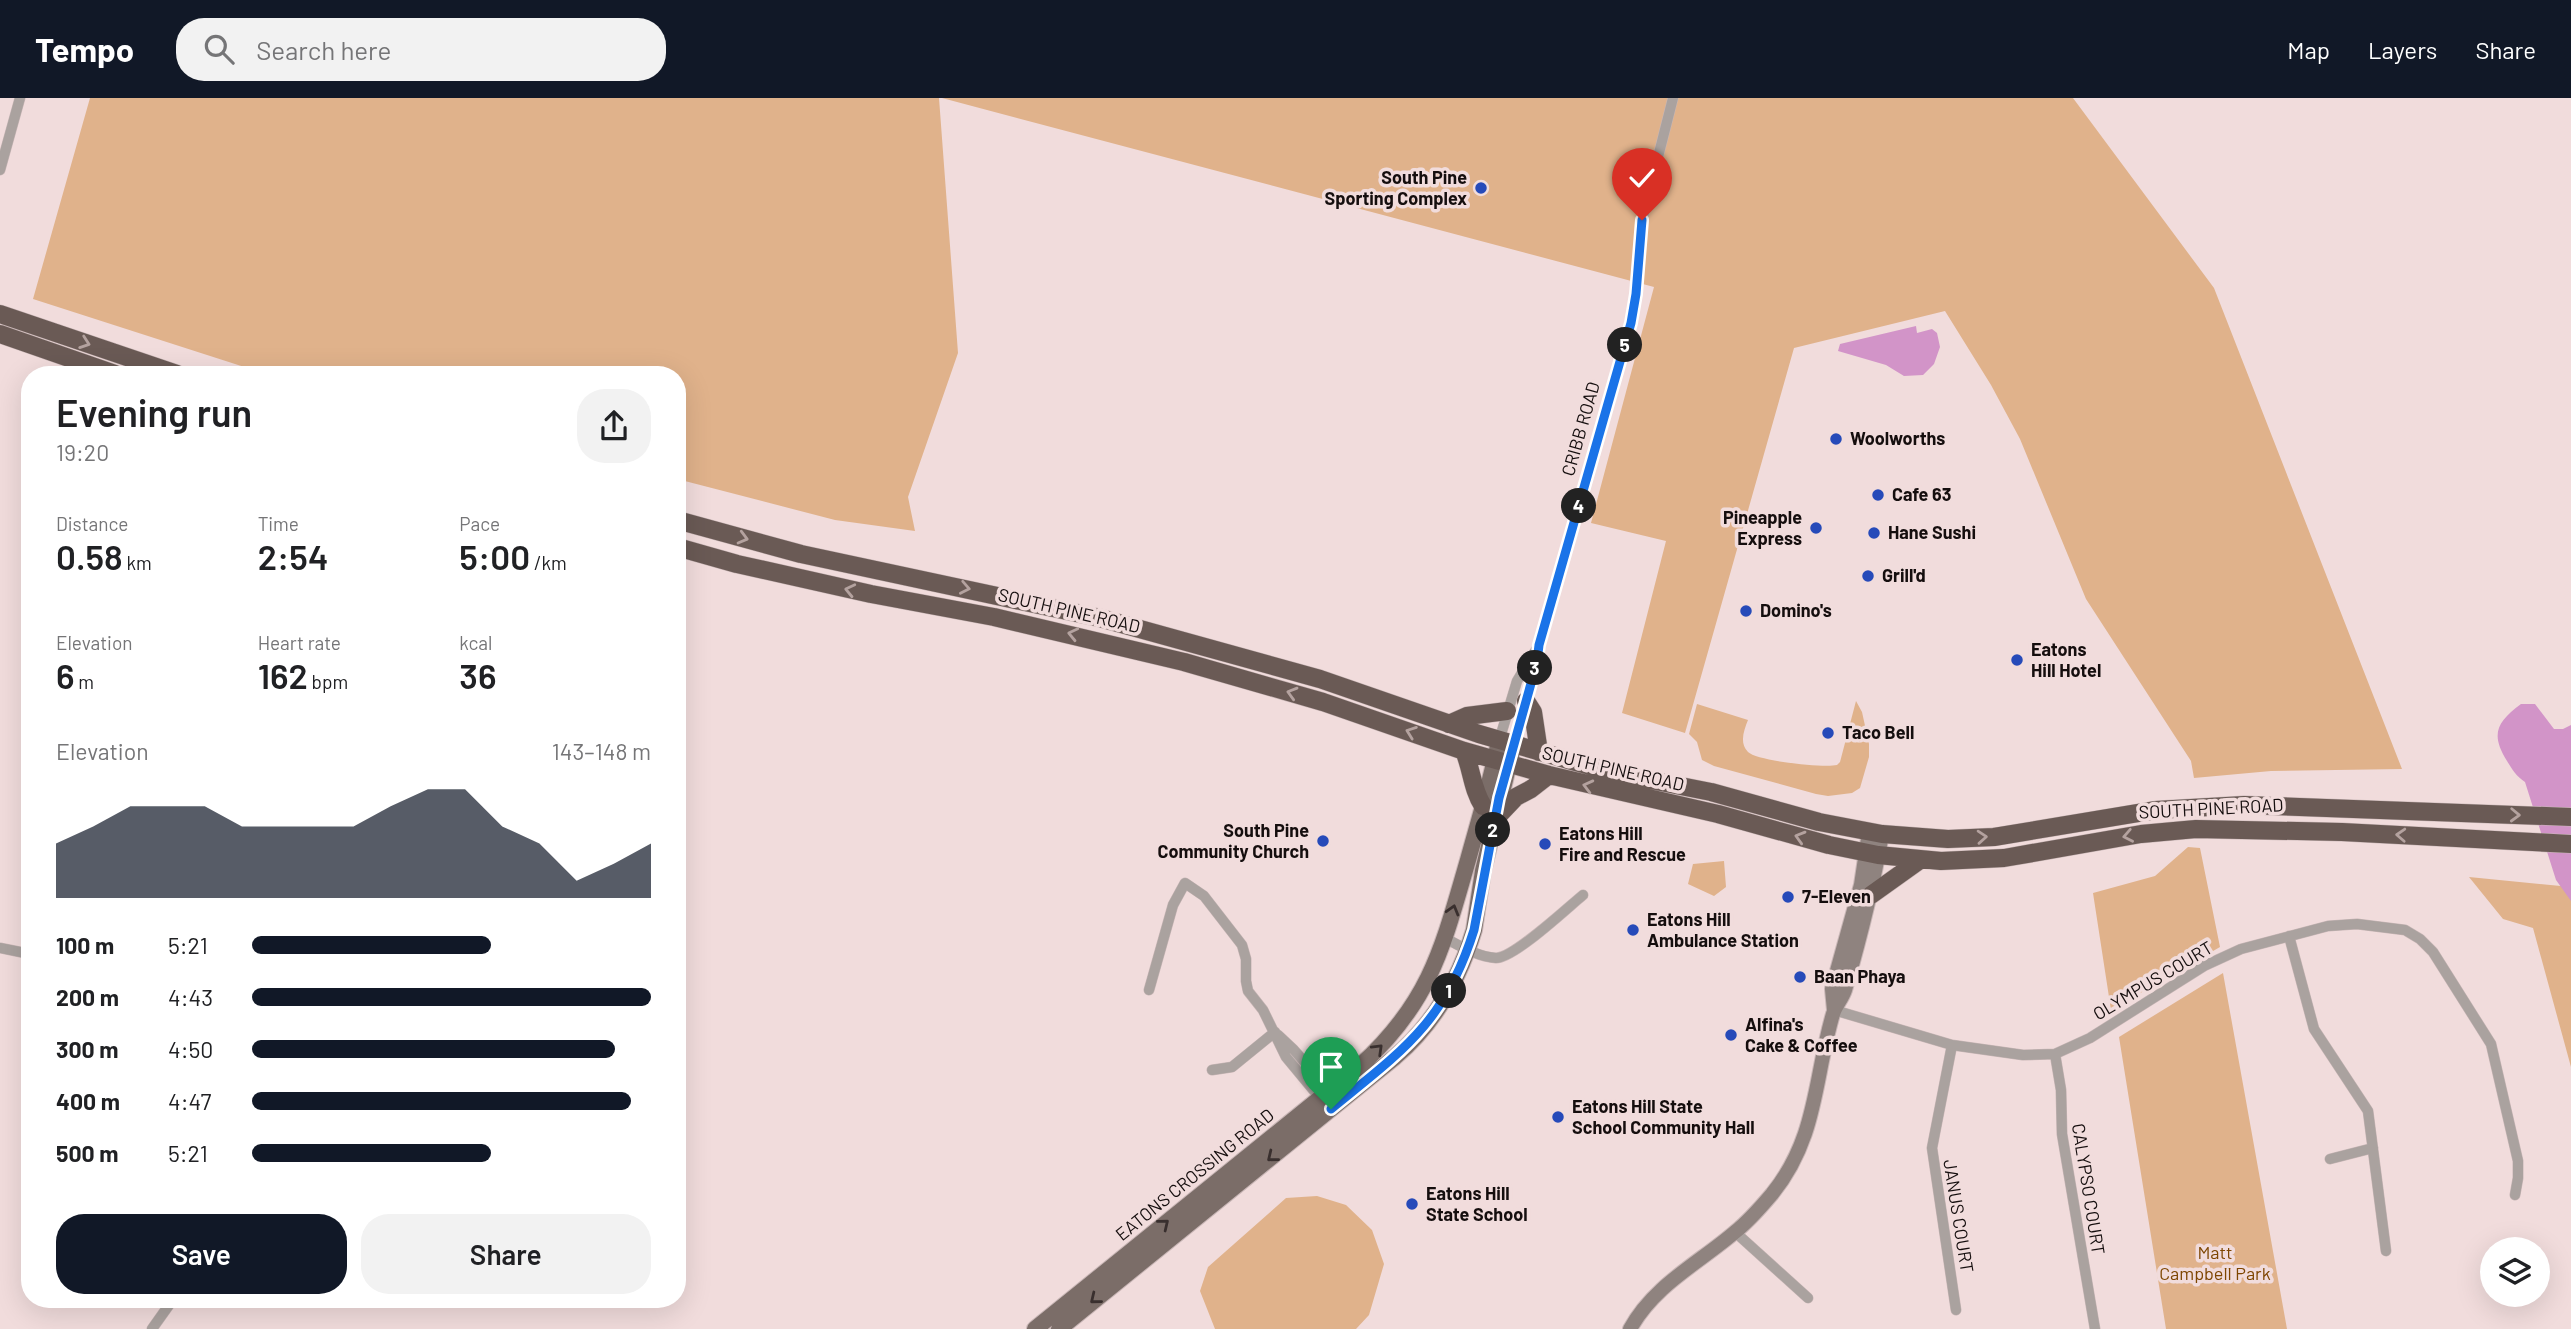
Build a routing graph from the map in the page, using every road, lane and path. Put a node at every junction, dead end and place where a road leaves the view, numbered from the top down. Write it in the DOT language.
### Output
graph roads {
  1 [pos="20,98"];
  2 [pos="1673,98"];
  3 [pos="0,170"];
  4 [pos="0,314"];
  5 [pos="3,338"];
  6 [pos="90,366"];
  7 [pos="153,366"];
  8 [pos="686,522"];
  9 [pos="686,550"];
  10 [pos="1539,645"];
  11 [pos="1526,701"];
  12 [pos="1507,710"];
  13 [pos="1449,724"];
  14 [pos="1506,743"];
  15 [pos="1464,751"];
  16 [pos="1539,752"];
  17 [pos="1502,762"];
  18 [pos="1549,775"];
  19 [pos="1490,812"];
  20 [pos="2571,817"];
  21 [pos="1875,833"];
  22 [pos="2571,844"];
  23 [pos="1872,854"];
  24 [pos="1920,860"];
  25 [pos="1583,895"];
  26 [pos="1871,895"];
  27 [pos="2289,936"];
  28 [pos="1445,939"];
  29 [pos="0,948"];
  30 [pos="1467,950"];
  31 [pos="21,952"];
  32 [pos="1149,990"];
  33 [pos="1834,1010"];
  34 [pos="1275,1032"];
  35 [pos="1952,1045"];
  36 [pos="2055,1054"];
  37 [pos="1212,1069"];
  38 [pos="1325,1094"];
  39 [pos="2373,1148"];
  40 [pos="2330,1159"];
  41 [pos="2515,1195"];
  42 [pos="1735,1233"];
  43 [pos="2386,1251"];
  44 [pos="1808,1298"];
  45 [pos="167,1308"];
  46 [pos="1956,1310"];
  47 [pos="152,1329"];
  48 [pos="1035,1329"];
  49 [pos="1059,1329"];
  50 [pos="1630,1329"];
  51 [pos="2095,1329"];
  1 -- 3 [label="street"];
  2 -- 10 [label="street, CRIBB ROAD"];
  4 -- 7 [label="highway, one-way"];
  5 -- 6 [label="highway"];
  8 -- 13 [label="highway, SOUTH PINE ROAD, one-way"];
  15 -- 9 [label="highway, SOUTH PINE ROAD, one-way"];
  10 -- 11 [label="street, CRIBB ROAD"];
  10 -- 12 [label="street, CRIBB ROAD"];
  11 -- 14 [label="street, CRIBB ROAD"];
  11 -- 16 [label="highway"];
  12 -- 13 [label="highway"];
  12 -- 14 [label="street, CRIBB ROAD"];
  13 -- 14 [label="highway, SOUTH PINE ROAD"];
  14 -- 16 [label="highway, SOUTH PINE ROAD"];
  14 -- 17 [label="main road, CRIBB ROAD"];
  15 -- 17 [label="highway, SOUTH PINE ROAD"];
  15 -- 19 [label="highway"];
  16 -- 21 [label="highway, SOUTH PINE ROAD"];
  17 -- 18 [label="highway, SOUTH PINE ROAD"];
  17 -- 19 [label="main road, EATONS CROSSING ROAD"];
  18 -- 19 [label="highway"];
  23 -- 18 [label="highway, SOUTH PINE ROAD, one-way"];
  28 -- 19 [label="main road, EATONS CROSSING ROAD, one-way"];
  19 -- 30 [label="main road, EATONS CROSSING ROAD"];
  21 -- 20 [label="highway, SOUTH PINE ROAD, one-way"];
  21 -- 23 [label="street"];
  22 -- 24 [label="highway, SOUTH PINE ROAD, one-way"];
  23 -- 24 [label="highway, SOUTH PINE ROAD"];
  23 -- 26 [label="street"];
  23 -- 33 [label="street"];
  24 -- 26 [label="highway"];
  25 -- 30 [label="street"];
  26 -- 33 [label="street"];
  27 -- 36 [label="street, OLYMPUS COURT"];
  27 -- 39 [label="street"];
  27 -- 41 [label="street, OLYMPUS COURT"];
  28 -- 30 [label="street"];
  38 -- 28 [label="main road, EATONS CROSSING ROAD, one-way"];
  29 -- 31 [label="street"];
  30 -- 49 [label="main road, EATONS CROSSING ROAD, one-way"];
  32 -- 34 [label="street"];
  33 -- 35 [label="street, OLYMPUS COURT"];
  33 -- 42 [label="street"];
  34 -- 37 [label="street"];
  34 -- 38 [label="street"];
  35 -- 36 [label="street, OLYMPUS COURT"];
  35 -- 46 [label="street, JANUS COURT"];
  36 -- 51 [label="street, CALYPSO COURT"];
  48 -- 38 [label="main road, EATONS CROSSING ROAD, one-way"];
  39 -- 40 [label="street"];
  39 -- 43 [label="street"];
  42 -- 44 [label="street"];
  42 -- 50 [label="street"];
  45 -- 47 [label="street"];
}
